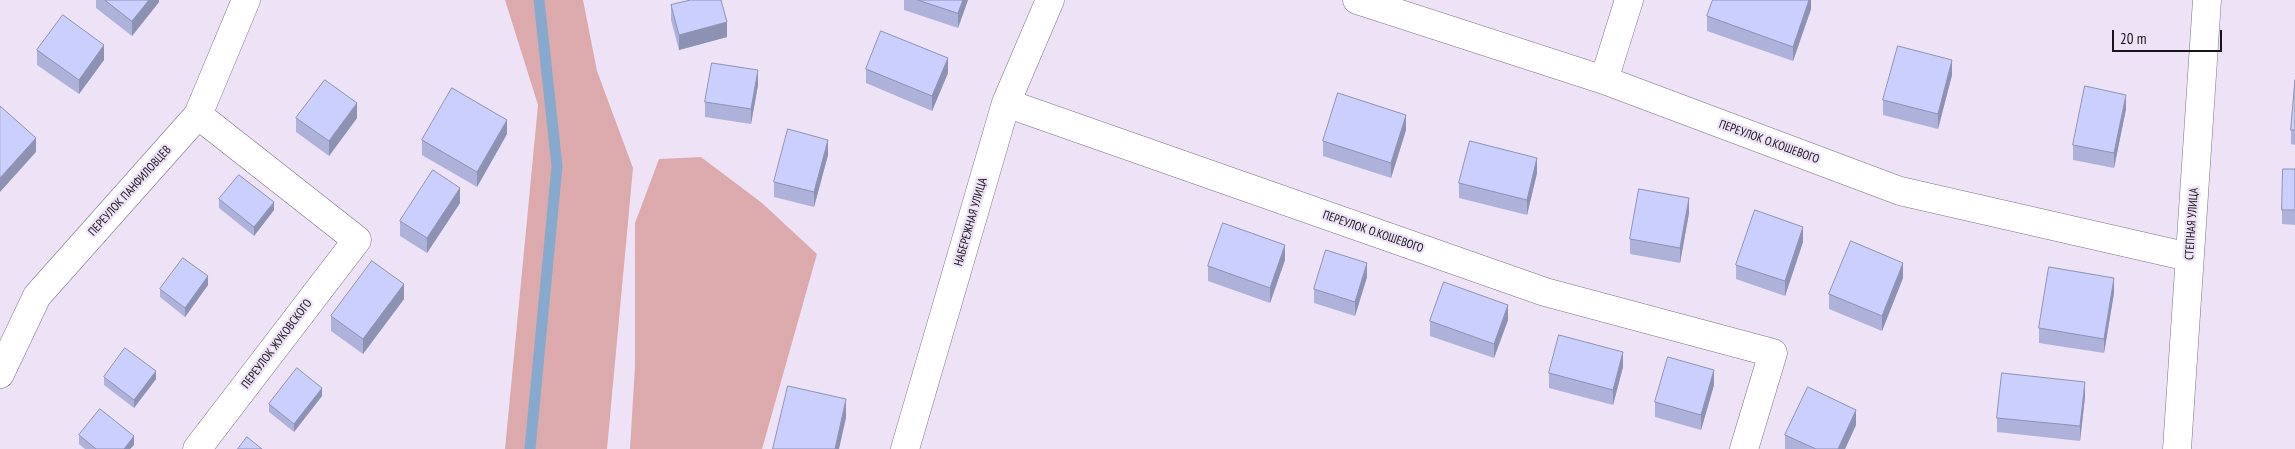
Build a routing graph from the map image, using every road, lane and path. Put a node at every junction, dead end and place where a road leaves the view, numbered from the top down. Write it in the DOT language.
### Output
graph roads {
  1 [pos="246,0"];
  2 [pos="1050,0"];
  3 [pos="1357,0"];
  4 [pos="1629,0"];
  5 [pos="2207,0"];
  6 [pos="1604,80"];
  7 [pos="1006,103"];
  8 [pos="198,115"];
  9 [pos="2190,258"];
  10 [pos="0,374"];
  11 [pos="197,449"];
  12 [pos="905,449"];
  13 [pos="1744,449"];
  14 [pos="2177,449"];
  1 -- 8 [label="street, ПЕРЕУЛОК ПАНФИЛОВЦЕВ"];
  2 -- 7 [label="street, НАБЕРЕЖНАЯ УЛИЦА"];
  3 -- 6 [label="street, ПЕРЕУЛОК О.КОШЕВОГО"];
  4 -- 6 [label="street"];
  5 -- 9 [label="street, СТЕПНАЯ УЛИЦА"];
  6 -- 9 [label="street, ПЕРЕУЛОК О.КОШЕВОГО"];
  7 -- 12 [label="street, НАБЕРЕЖНАЯ УЛИЦА"];
  7 -- 13 [label="street, ПЕРЕУЛОК О.КОШЕВОГО"];
  8 -- 10 [label="street, ПЕРЕУЛОК ПАНФИЛОВЦЕВ"];
  8 -- 11 [label="street, ПЕРЕУЛОК ЖУКОВСКОГО"];
  9 -- 14 [label="street, СТЕПНАЯ УЛИЦА"];
}
